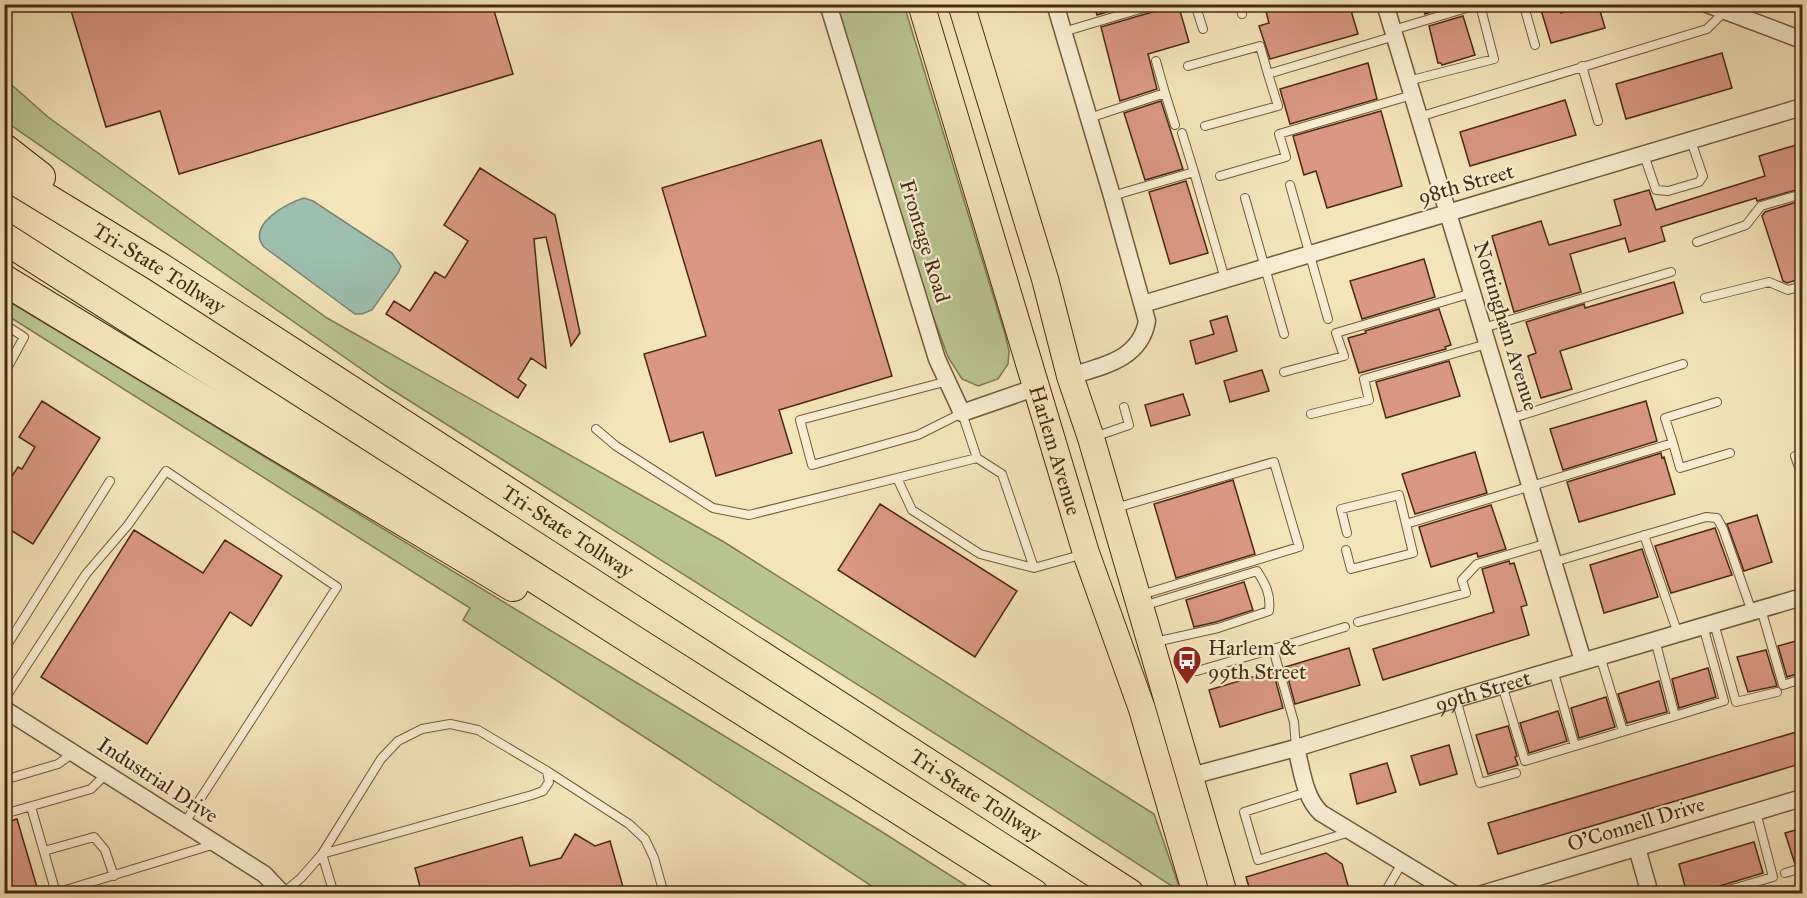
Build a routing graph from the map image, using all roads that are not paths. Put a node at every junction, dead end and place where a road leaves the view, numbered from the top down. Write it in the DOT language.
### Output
graph roads {
  1 [pos="828,4"];
  2 [pos="921,4"];
  3 [pos="961,4"];
  4 [pos="1055,4"];
  5 [pos="1157,4"];
  6 [pos="1195,4"];
  7 [pos="1240,4"];
  8 [pos="1385,4"];
  9 [pos="1529,4"];
  10 [pos="1707,4"];
  11 [pos="1480,5"];
  12 [pos="1725,11"];
  13 [pos="1242,14"];
  14 [pos="1203,29"];
  15 [pos="1063,32"];
  16 [pos="1394,33"];
  17 [pos="1803,40"];
  18 [pos="1535,45"];
  19 [pos="1156,61"];
  20 [pos="1188,66"];
  21 [pos="1582,66"];
  22 [pos="1268,74"];
  23 [pos="1410,88"];
  24 [pos="1165,93"];
  25 [pos="1803,107"];
  26 [pos="1419,117"];
  27 [pos="1089,118"];
  28 [pos="1598,121"];
  29 [pos="1175,125"];
  30 [pos="1205,126"];
  31 [pos="1182,133"];
  32 [pos="1691,141"];
  33 [pos="4,149"];
  34 [pos="1644,155"];
  35 [pos="1194,172"];
  36 [pos="4,173"];
  37 [pos="1220,176"];
  38 [pos="1290,185"];
  39 [pos="1803,194"];
  40 [pos="1113,196"];
  41 [pos="1245,198"];
  42 [pos="1447,213"];
  43 [pos="4,238"];
  44 [pos="1697,242"];
  45 [pos="1309,254"];
  46 [pos="157,266"];
  47 [pos="1266,267"];
  48 [pos="1671,272"];
  49 [pos="1225,279"];
  50 [pos="4,280"];
  51 [pos="1803,286"];
  52 [pos="1472,293"];
  53 [pos="1705,298"];
  54 [pos="1143,304"];
  55 [pos="1328,319"];
  56 [pos="4,324"];
  57 [pos="1284,334"];
  58 [pos="1485,336"];
  59 [pos="1683,364"];
  60 [pos="1284,372"];
  61 [pos="4,374"];
  62 [pos="1070,376"];
  63 [pos="948,381"];
  64 [pos="1037,387"];
  65 [pos="1718,402"];
  66 [pos="1124,407"];
  67 [pos="962,413"];
  68 [pos="1311,414"];
  69 [pos="1510,419"];
  70 [pos="596,429"];
  71 [pos="1091,438"];
  72 [pos="1673,443"];
  73 [pos="1730,453"];
  74 [pos="1803,454"];
  75 [pos="977,458"];
  76 [pos="1803,476"];
  77 [pos="897,478"];
  78 [pos="110,482"];
  79 [pos="1531,486"];
  80 [pos="1112,508"];
  81 [pos="1406,524"];
  82 [pos="1347,532"];
  83 [pos="1644,535"];
  84 [pos="1548,543"];
  85 [pos="1346,550"];
  86 [pos="1086,553"];
  87 [pos="1554,562"];
  88 [pos="1034,568"];
  89 [pos="1803,597"];
  90 [pos="1139,601"];
  91 [pos="1756,611"];
  92 [pos="1358,622"];
  93 [pos="1708,625"];
  94 [pos="1345,627"];
  95 [pos="1678,634"];
  96 [pos="1655,640"];
  97 [pos="1151,643"];
  98 [pos="1273,649"];
  99 [pos="4,650"];
  100 [pos="648,650"];
  101 [pos="1600,656"];
  102 [pos="1584,661"];
  103 [pos="1553,670"];
  104 [pos="1197,671"];
  105 [pos="1803,679"];
  106 [pos="1502,685"];
  107 [pos="1777,692"];
  108 [pos="1456,699"];
  109 [pos="4,700"];
  110 [pos="4,709"];
  111 [pos="1675,716"];
  112 [pos="1623,732"];
  113 [pos="1575,746"];
  114 [pos="1296,748"];
  115 [pos="73,753"];
  116 [pos="547,771"];
  117 [pos="1516,773"];
  118 [pos="106,774"];
  119 [pos="1191,776"];
  120 [pos="4,780"];
  121 [pos="1165,785"];
  122 [pos="1307,792"];
  123 [pos="1803,798"];
  124 [pos="31,807"];
  125 [pos="1756,812"];
  126 [pos="4,814"];
  127 [pos="184,824"];
  128 [pos="1351,832"];
  129 [pos="215,844"];
  130 [pos="1637,848"];
  131 [pos="44,851"];
  132 [pos="322,854"];
  133 [pos="1402,863"];
  134 [pos="1803,868"];
  135 [pos="1785,873"];
  136 [pos="114,876"];
  137 [pos="1514,889"];
  138 [pos="1124,890"];
  139 [pos="283,893"];
  140 [pos="334,894"];
  141 [pos="664,894"];
  142 [pos="1033,894"];
  143 [pos="1196,894"];
  144 [pos="1224,894"];
  145 [pos="1384,894"];
  146 [pos="1454,894"];
  147 [pos="1482,894"];
  148 [pos="1650,894"];
  149 [pos="1714,894"];
  1 -- 63 [label="street, Frontage Road"];
  2 -- 64 [label="main road, Harlem Avenue"];
  3 -- 62 [label="main road, Harlem Avenue"];
  4 -- 15 [label="street"];
  5 -- 15 [label="lane"];
  6 -- 14 [label="lane"];
  7 -- 13 [label="lane"];
  8 -- 16 [label="street, Nottingham Avenue"];
  9 -- 18 [label="lane"];
  10 -- 12 [label="street"];
  11 -- 16 [label="lane"];
  11 -- 23 [label="lane"];
  12 -- 17 [label="street"];
  12 -- 21 [label="lane"];
  15 -- 27 [label="street"];
  16 -- 22 [label="lane"];
  16 -- 23 [label="street, Nottingham Avenue"];
  19 -- 24 [label="lane"];
  20 -- 22 [label="lane"];
  21 -- 26 [label="lane"];
  21 -- 28 [label="lane"];
  22 -- 30 [label="lane"];
  23 -- 26 [label="street, Nottingham Avenue"];
  23 -- 37 [label="lane"];
  24 -- 27 [label="lane"];
  24 -- 29 [label="lane"];
  25 -- 32 [label="street, 98th Street"];
  26 -- 42 [label="street, Nottingham Avenue"];
  27 -- 40 [label="street"];
  31 -- 35 [label="lane"];
  32 -- 34 [label="street, 98th Street"];
  32 -- 34 [label="lane"];
  33 -- 46 [label="highway"];
  34 -- 42 [label="street, 98th Street"];
  35 -- 40 [label="lane"];
  35 -- 49 [label="lane"];
  36 -- 46 [label="highway, Tri-State Tollway"];
  38 -- 45 [label="lane"];
  39 -- 44 [label="lane"];
  40 -- 54 [label="street"];
  41 -- 47 [label="lane"];
  42 -- 45 [label="street, 98th Street"];
  42 -- 52 [label="street, Nottingham Avenue"];
  43 -- 100 [label="highway"];
  45 -- 47 [label="street, 98th Street"];
  45 -- 55 [label="lane"];
  46 -- 138 [label="highway, Tri-State Tollway"];
  47 -- 49 [label="street, 98th Street"];
  47 -- 57 [label="lane"];
  48 -- 58 [label="lane"];
  49 -- 54 [label="street, 98th Street"];
  50 -- 100 [label="highway"];
  51 -- 53 [label="lane"];
  52 -- 58 [label="street, Nottingham Avenue"];
  52 -- 60 [label="lane"];
  54 -- 62 [label="street"];
  56 -- 61 [label="lane"];
  58 -- 68 [label="lane"];
  58 -- 69 [label="street, Nottingham Avenue"];
  59 -- 69 [label="lane"];
  62 -- 71 [label="main road, Harlem Avenue"];
  63 -- 67 [label="street, Frontage Road"];
  63 -- 67 [label="lane"];
  64 -- 67 [label="street"];
  64 -- 86 [label="main road, Harlem Avenue"];
  65 -- 72 [label="lane"];
  66 -- 71 [label="lane"];
  67 -- 75 [label="lane"];
  69 -- 79 [label="street, Nottingham Avenue"];
  70 -- 77 [label="lane"];
  71 -- 80 [label="main road, Harlem Avenue"];
  72 -- 73 [label="lane"];
  72 -- 79 [label="lane"];
  74 -- 76 [label="lane"];
  75 -- 77 [label="lane"];
  75 -- 88 [label="lane"];
  77 -- 88 [label="lane"];
  78 -- 99 [label="lane"];
  79 -- 81 [label="lane"];
  79 -- 84 [label="street, Nottingham Avenue"];
  80 -- 90 [label="main road, Harlem Avenue"];
  80 -- 90 [label="lane"];
  81 -- 82 [label="lane"];
  81 -- 85 [label="lane"];
  83 -- 87 [label="lane"];
  83 -- 91 [label="lane"];
  83 -- 95 [label="lane"];
  84 -- 87 [label="street, Nottingham Avenue"];
  84 -- 92 [label="lane"];
  86 -- 88 [label="lane"];
  86 -- 121 [label="main road, Harlem Avenue"];
  87 -- 102 [label="street, Nottingham Avenue"];
  89 -- 91 [label="street, 99th Street"];
  90 -- 97 [label="main road, Harlem Avenue"];
  90 -- 97 [label="lane"];
  91 -- 93 [label="street, 99th Street"];
  91 -- 105 [label="lane"];
  93 -- 95 [label="street, 99th Street"];
  93 -- 107 [label="lane"];
  93 -- 111 [label="lane"];
  94 -- 98 [label="lane"];
  95 -- 96 [label="street, 99th Street"];
  96 -- 101 [label="street, 99th Street"];
  96 -- 111 [label="lane"];
  97 -- 119 [label="main road, Harlem Avenue"];
  98 -- 104 [label="lane"];
  98 -- 114 [label="lane"];
  100 -- 142 [label="highway"];
  101 -- 102 [label="street, 99th Street"];
  101 -- 112 [label="lane"];
  102 -- 103 [label="street, 99th Street"];
  103 -- 106 [label="street, 99th Street"];
  103 -- 113 [label="lane"];
  106 -- 108 [label="street, 99th Street"];
  106 -- 113 [label="lane"];
  108 -- 114 [label="street, 99th Street"];
  108 -- 117 [label="lane"];
  109 -- 127 [label="lane"];
  110 -- 115 [label="street, Industrial Drive"];
  111 -- 112 [label="lane"];
  112 -- 113 [label="lane"];
  114 -- 119 [label="street, 99th Street"];
  114 -- 122 [label="street"];
  115 -- 118 [label="street, Industrial Drive"];
  115 -- 120 [label="lane"];
  116 -- 132 [label="lane"];
  116 -- 132 [label="lane"];
  116 -- 141 [label="lane"];
  118 -- 124 [label="lane"];
  118 -- 127 [label="street, Industrial Drive"];
  119 -- 121 [label="main road, 99th Street"];
  119 -- 144 [label="main road, Harlem Avenue"];
  121 -- 143 [label="main road, Harlem Avenue"];
  122 -- 128 [label="street"];
  122 -- 128 [label="lane"];
  123 -- 125 [label="street, O'Connell Drive"];
  124 -- 126 [label="lane"];
  124 -- 131 [label="lane"];
  125 -- 130 [label="street, O'Connell Drive"];
  125 -- 149 [label="lane"];
  127 -- 129 [label="street, Industrial Drive"];
  128 -- 133 [label="street"];
  129 -- 136 [label="lane"];
  129 -- 139 [label="street, Industrial Drive"];
  130 -- 137 [label="street, O'Connell Drive"];
  130 -- 148 [label="street"];
  131 -- 136 [label="lane"];
  131 -- 136 [label="lane"];
  132 -- 139 [label="lane"];
  132 -- 140 [label="lane"];
  133 -- 145 [label="lane"];
  133 -- 146 [label="street"];
  134 -- 135 [label="lane"];
  137 -- 147 [label="street, O'Connell Drive"];
}
